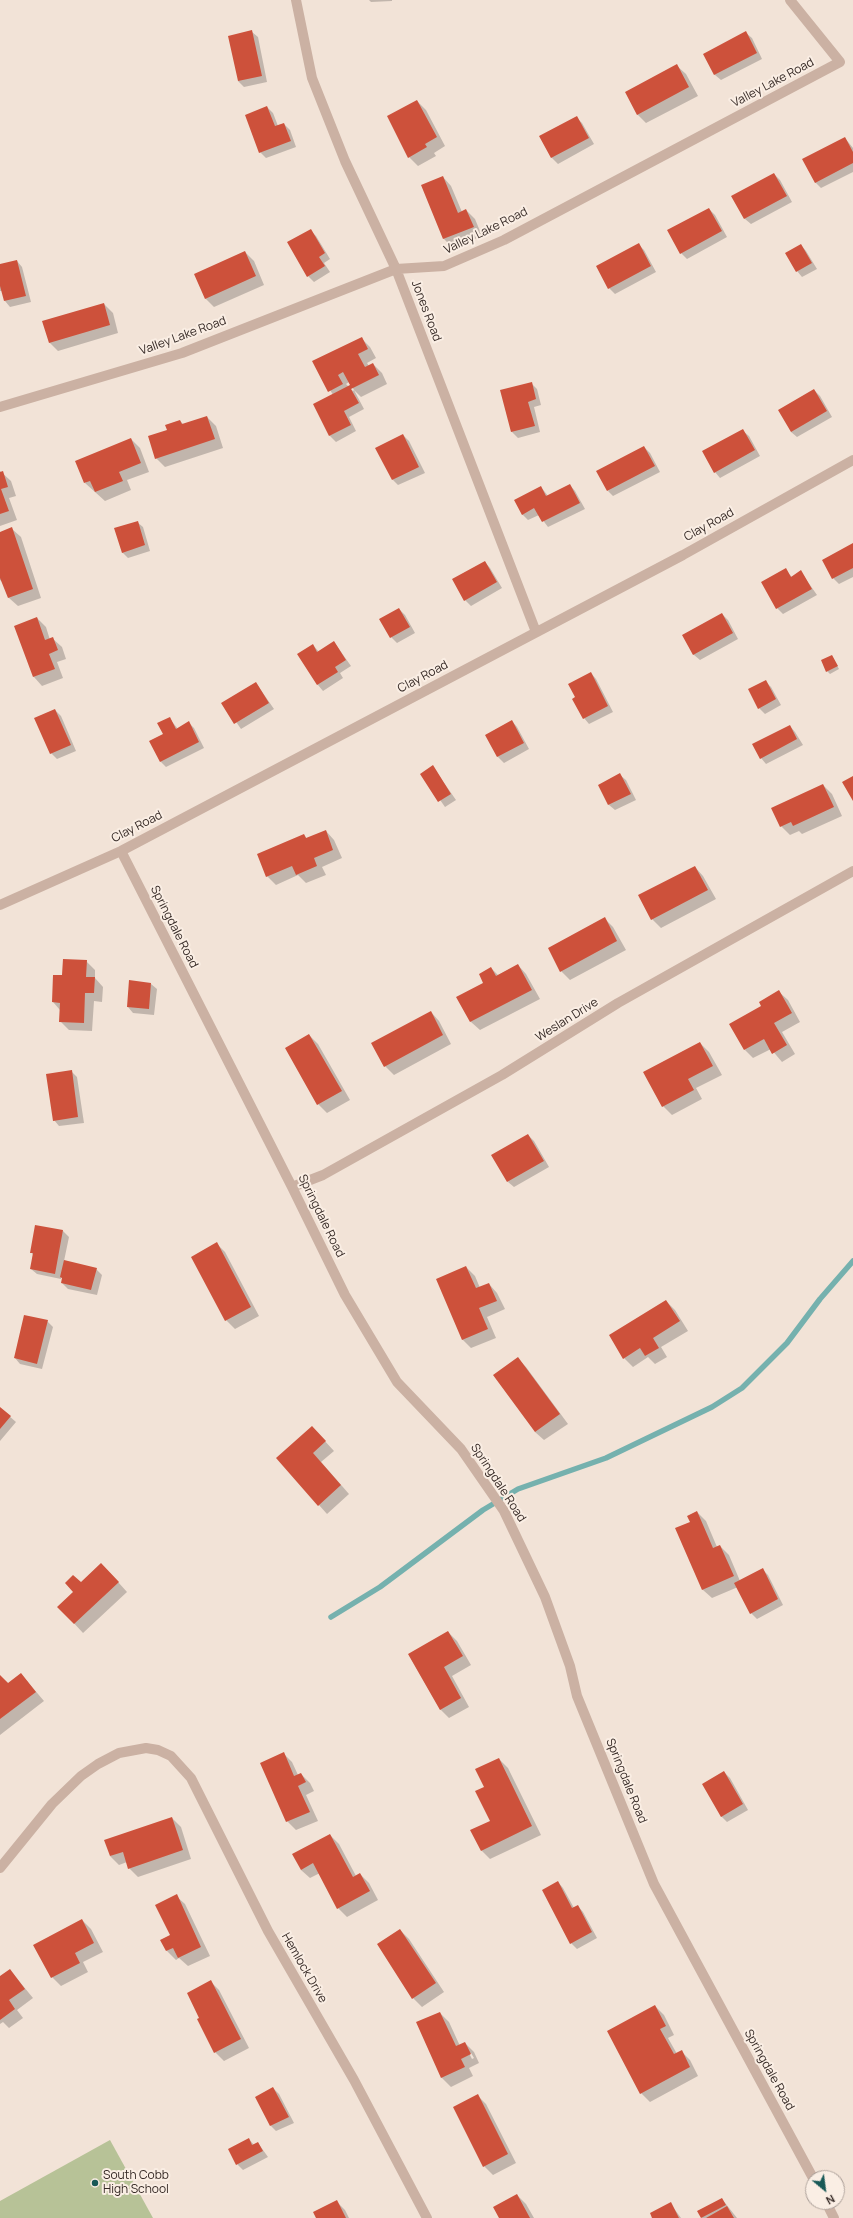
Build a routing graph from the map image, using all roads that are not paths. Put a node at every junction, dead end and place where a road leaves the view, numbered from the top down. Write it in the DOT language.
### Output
graph roads {
  1 [pos="296,0"];
  2 [pos="790,0"];
  3 [pos="396,269"];
  4 [pos="0,407"];
  5 [pos="853,460"];
  6 [pos="536,632"];
  7 [pos="120,851"];
  8 [pos="853,871"];
  9 [pos="0,905"];
  10 [pos="292,1187"];
  11 [pos="0,1868"];
  12 [pos="809,2170"];
  13 [pos="427,2218"];
  1 -- 3 [label="street, Jones Road"];
  2 -- 3 [label="street, Valley Lake Road"];
  3 -- 4 [label="street, Valley Lake Road"];
  3 -- 6 [label="street, Jones Road"];
  5 -- 6 [label="street, Clay Road"];
  6 -- 7 [label="street, Clay Road"];
  7 -- 9 [label="street, Clay Road"];
  7 -- 10 [label="street, Springdale Road"];
  8 -- 10 [label="street, Weslan Drive"];
  10 -- 12 [label="street, Springdale Road"];
  11 -- 13 [label="street, Hemlock Drive"];
}
